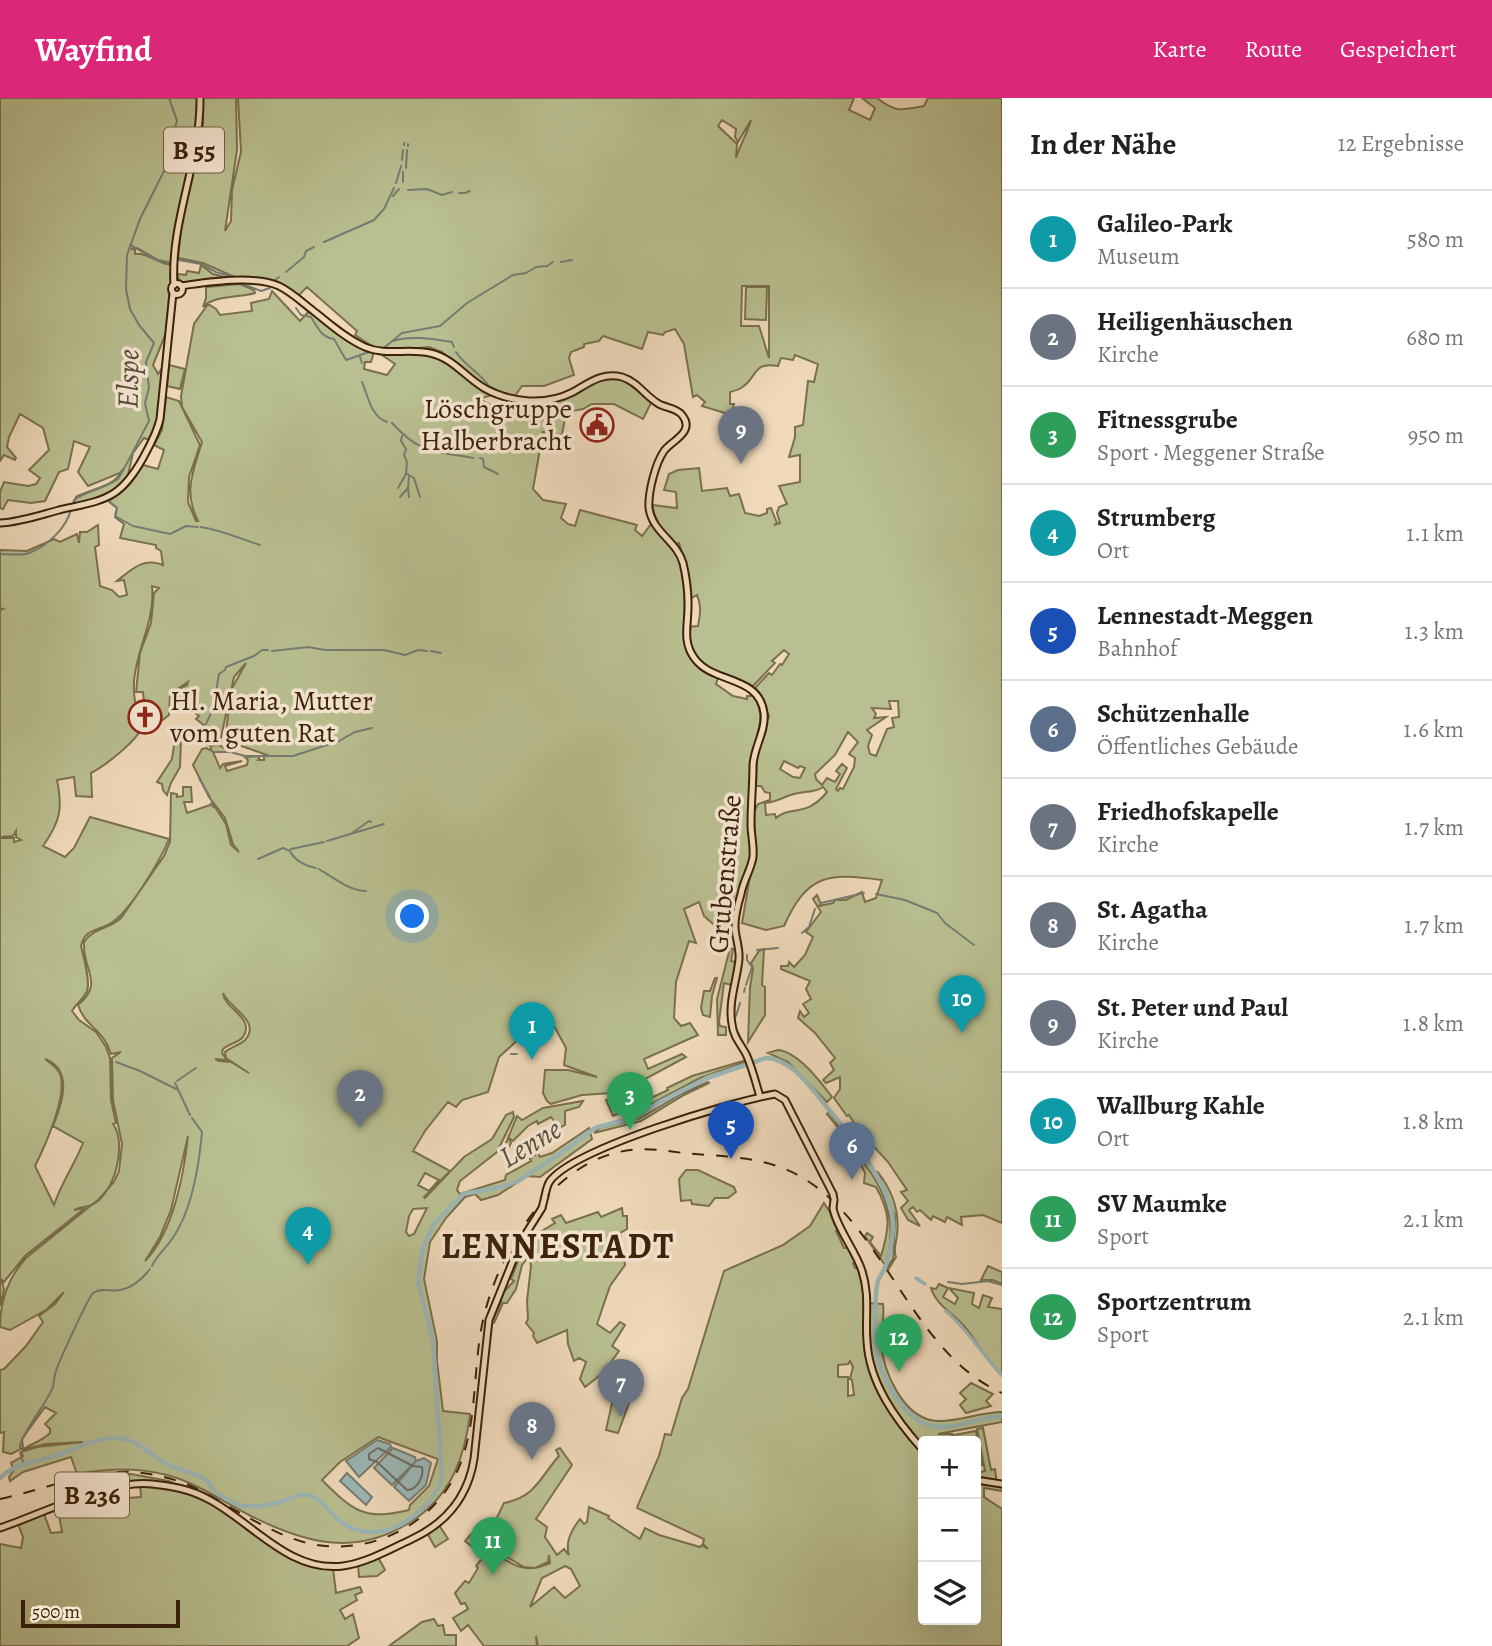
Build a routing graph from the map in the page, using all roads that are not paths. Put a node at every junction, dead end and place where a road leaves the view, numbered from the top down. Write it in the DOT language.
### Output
graph roads {
  1 [pos="200,98"];
  2 [pos="179,286"];
  3 [pos="175,294"];
  4 [pos="0,523"];
  5 [pos="760,1097"];
  6 [pos="918,1443"];
  7 [pos="981,1481"];
  8 [pos="1002,1484"];
  9 [pos="0,1528"];
  1 -- 2 [label="main road, B 55"];
  2 -- 3 [label="main road"];
  2 -- 3 [label="main road"];
  2 -- 5 [label="main road, Grubenstraße"];
  3 -- 4 [label="main road"];
  5 -- 6 [label="main road, bridge"];
  5 -- 9 [label="main road, B 236, bridge"];
  7 -- 8 [label="main road"];
}
